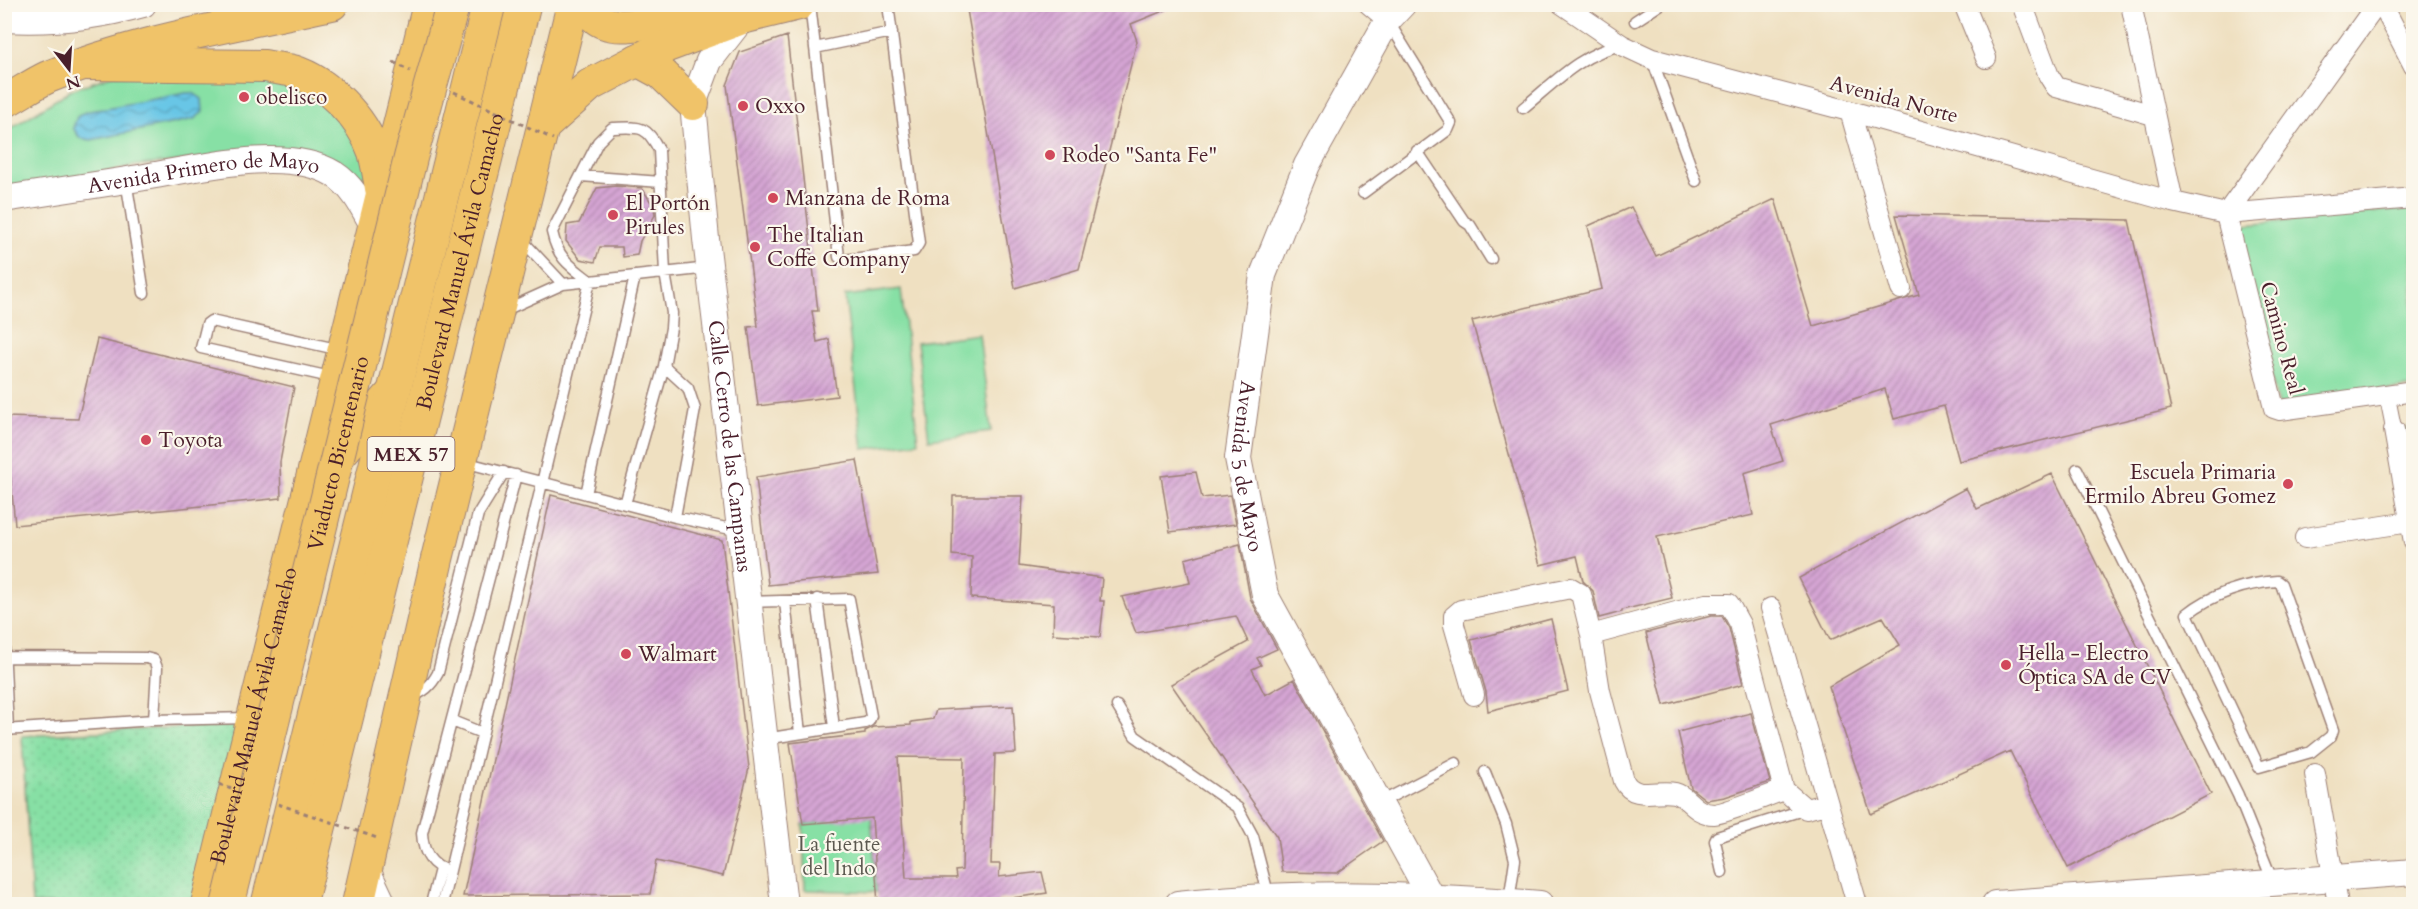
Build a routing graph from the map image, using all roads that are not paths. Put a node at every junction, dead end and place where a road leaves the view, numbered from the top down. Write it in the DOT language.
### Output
graph roads {
  1 [pos="143,4"];
  2 [pos="332,4"];
  3 [pos="429,4"];
  4 [pos="453,4"];
  5 [pos="489,4"];
  6 [pos="524,4"];
  7 [pos="573,4"];
  8 [pos="584,4"];
  9 [pos="711,4"];
  10 [pos="799,4"];
  11 [pos="810,4"];
  12 [pos="888,4"];
  13 [pos="1562,4"];
  14 [pos="1661,4"];
  15 [pos="1964,4"];
  16 [pos="2022,4"];
  17 [pos="2131,4"];
  18 [pos="2379,4"];
  19 [pos="1387,10"];
  20 [pos="748,11"];
  21 [pos="4,19"];
  22 [pos="1635,21"];
  23 [pos="892,32"];
  24 [pos="1622,45"];
  25 [pos="816,48"];
  26 [pos="1986,58"];
  27 [pos="637,60"];
  28 [pos="1652,60"];
  29 [pos="83,64"];
  30 [pos="2414,66"];
  31 [pos="4,102"];
  32 [pos="693,104"];
  33 [pos="1523,108"];
  34 [pos="1850,111"];
  35 [pos="2153,115"];
  36 [pos="549,132"];
  37 [pos="1417,151"];
  38 [pos="580,176"];
  39 [pos="126,180"];
  40 [pos="1696,181"];
  41 [pos="660,182"];
  42 [pos="1363,192"];
  43 [pos="382,194"];
  44 [pos="2414,198"];
  45 [pos="4,199"];
  46 [pos="2173,202"];
  47 [pos="2226,213"];
  48 [pos="375,229"];
  49 [pos="517,236"];
  50 [pos="1491,259"];
  51 [pos="709,268"];
  52 [pos="665,273"];
  53 [pos="635,276"];
  54 [pos="590,281"];
  55 [pos="563,284"];
  56 [pos="1901,289"];
  57 [pos="144,294"];
  58 [pos="498,314"];
  59 [pos="341,365"];
  60 [pos="664,366"];
  61 [pos="395,390"];
  62 [pos="2414,391"];
  63 [pos="2387,395"];
  64 [pos="2394,430"];
  65 [pos="461,461"];
  66 [pos="2077,469"];
  67 [pos="504,472"];
  68 [pos="516,475"];
  69 [pos="542,481"];
  70 [pos="310,488"];
  71 [pos="586,494"];
  72 [pos="625,504"];
  73 [pos="675,517"];
  74 [pos="2410,522"];
  75 [pos="741,532"];
  76 [pos="2305,538"];
  77 [pos="2414,542"];
  78 [pos="817,599"];
  79 [pos="749,602"];
  80 [pos="785,602"];
  81 [pos="1771,608"];
  82 [pos="1591,635"];
  83 [pos="4,645"];
  84 [pos="5,657"];
  85 [pos="1474,694"];
  86 [pos="405,699"];
  87 [pos="1117,706"];
  88 [pos="253,718"];
  89 [pos="154,720"];
  90 [pos="452,721"];
  91 [pos="834,727"];
  92 [pos="6,730"];
  93 [pos="482,733"];
  94 [pos="800,733"];
  95 [pos="765,739"];
  96 [pos="2311,752"];
  97 [pos="1456,763"];
  98 [pos="1485,772"];
  99 [pos="2315,774"];
  100 [pos="1784,790"];
  101 [pos="1379,802"];
  102 [pos="1826,804"];
  103 [pos="1806,809"];
  104 [pos="366,868"];
  105 [pos="445,870"];
  106 [pos="1722,872"];
  107 [pos="2414,872"];
  108 [pos="2335,877"];
  109 [pos="2273,882"];
  110 [pos="1269,897"];
  111 [pos="2201,897"];
  112 [pos="1370,900"];
  113 [pos="1435,901"];
  114 [pos="1226,902"];
  115 [pos="1509,902"];
  116 [pos="2062,902"];
  117 [pos="207,904"];
  118 [pos="228,904"];
  119 [pos="268,904"];
  120 [pos="300,904"];
  121 [pos="358,904"];
  122 [pos="383,904"];
  123 [pos="431,904"];
  124 [pos="442,904"];
  125 [pos="784,904"];
  126 [pos="1178,904"];
  127 [pos="1540,904"];
  128 [pos="1857,904"];
  129 [pos="1995,904"];
  130 [pos="2338,904"];
  1 -- 21 [label="street"];
  2 -- 29 [label="main road"];
  3 -- 43 [label="main road, Boulevard Manuel Ávila Camacho"];
  4 -- 118 [label="highway, Viaducto Bicentenario, bridge"];
  5 -- 61 [label="highway, Boulevard Manuel Ávila Camacho / MEX 57"];
  6 -- 120 [label="highway, Boulevard Manuel Ávila Camacho / MEX 57"];
  7 -- 36 [label="main road"];
  8 -- 9 [label="main road"];
  10 -- 20 [label="main road"];
  11 -- 25 [label="lane"];
  12 -- 23 [label="lane"];
  13 -- 24 [label="street, Avenida Norte"];
  14 -- 22 [label="lane"];
  15 -- 26 [label="street"];
  16 -- 35 [label="street"];
  17 -- 35 [label="street"];
  18 -- 30 [label="street"];
  18 -- 47 [label="street"];
  19 -- 37 [label="lane"];
  19 -- 101 [label="street, Avenida 5 de Mayo"];
  20 -- 27 [label="main road"];
  20 -- 32 [label="street, Calle Cerro de las Campanas"];
  23 -- 25 [label="lane"];
  23 -- 25 [label="lane"];
  24 -- 28 [label="street, Avenida Norte"];
  24 -- 33 [label="lane"];
  27 -- 32 [label="main road"];
  27 -- 36 [label="main road"];
  28 -- 34 [label="street, Avenida Norte"];
  28 -- 40 [label="lane"];
  29 -- 31 [label="main road"];
  29 -- 43 [label="main road"];
  32 -- 51 [label="street, Calle Cerro de las Campanas"];
  34 -- 46 [label="street, Avenida Norte"];
  34 -- 56 [label="street"];
  35 -- 46 [label="street"];
  36 -- 49 [label="main road"];
  37 -- 42 [label="lane"];
  37 -- 50 [label="lane"];
  38 -- 41 [label="lane"];
  38 -- 41 [label="lane"];
  38 -- 54 [label="lane"];
  39 -- 45 [label="street, Avenida Primero de Mayo"];
  39 -- 48 [label="street, Avenida Primero de Mayo"];
  39 -- 57 [label="lane"];
  41 -- 52 [label="lane"];
  43 -- 48 [label="main road, Boulevard Manuel Ávila Camacho"];
  44 -- 47 [label="street, Avenida Norte"];
  46 -- 47 [label="street, Avenida Norte"];
  47 -- 63 [label="street, Camino Real"];
  48 -- 59 [label="main road, Boulevard Manuel Ávila Camacho"];
  49 -- 55 [label="lane"];
  49 -- 58 [label="main road"];
  51 -- 52 [label="lane"];
  51 -- 75 [label="street, Calle Cerro de las Campanas"];
  52 -- 53 [label="lane"];
  52 -- 60 [label="lane"];
  53 -- 54 [label="lane"];
  53 -- 71 [label="lane"];
  54 -- 55 [label="lane"];
  54 -- 69 [label="lane"];
  55 -- 58 [label="lane"];
  58 -- 65 [label="main road"];
  59 -- 59 [label="lane"];
  59 -- 70 [label="main road, Boulevard Manuel Ávila Camacho"];
  60 -- 72 [label="lane"];
  60 -- 73 [label="lane"];
  61 -- 70 [label="highway"];
  61 -- 119 [label="highway, Boulevard Manuel Ávila Camacho / MEX 57"];
  62 -- 63 [label="street, Camino Real"];
  63 -- 64 [label="street"];
  64 -- 74 [label="street"];
  65 -- 67 [label="lane"];
  65 -- 86 [label="main road"];
  66 -- 109 [label="lane"];
  67 -- 68 [label="lane"];
  67 -- 86 [label="lane"];
  68 -- 69 [label="lane"];
  68 -- 90 [label="lane"];
  69 -- 71 [label="lane"];
  69 -- 93 [label="lane"];
  70 -- 88 [label="main road, Boulevard Manuel Ávila Camacho"];
  71 -- 72 [label="lane"];
  72 -- 73 [label="lane"];
  73 -- 75 [label="lane"];
  74 -- 76 [label="street"];
  74 -- 77 [label="street"];
  75 -- 79 [label="street, Calle Cerro de las Campanas"];
  78 -- 80 [label="lane"];
  78 -- 91 [label="lane"];
  78 -- 91 [label="lane"];
  79 -- 80 [label="lane"];
  79 -- 95 [label="street, Calle Cerro de las Campanas"];
  80 -- 94 [label="lane"];
  81 -- 102 [label="street"];
  82 -- 85 [label="street"];
  82 -- 100 [label="street"];
  82 -- 100 [label="street"];
  83 -- 84 [label="lane"];
  84 -- 89 [label="lane"];
  84 -- 92 [label="lane"];
  86 -- 104 [label="main road"];
  87 -- 110 [label="lane"];
  88 -- 89 [label="lane"];
  88 -- 117 [label="main road, Boulevard Manuel Ávila Camacho"];
  89 -- 92 [label="lane"];
  90 -- 93 [label="lane"];
  90 -- 105 [label="lane"];
  91 -- 94 [label="lane"];
  93 -- 105 [label="lane"];
  94 -- 95 [label="lane"];
  95 -- 125 [label="street, Calle Cerro de las Campanas"];
  96 -- 96 [label="lane"];
  96 -- 99 [label="lane"];
  97 -- 101 [label="lane"];
  98 -- 115 [label="lane"];
  99 -- 108 [label="street"];
  100 -- 103 [label="street"];
  101 -- 113 [label="street, Avenida 5 de Mayo"];
  102 -- 103 [label="street"];
  102 -- 128 [label="street"];
  103 -- 106 [label="lane"];
  104 -- 121 [label="main road"];
  104 -- 122 [label="street"];
  105 -- 123 [label="lane"];
  105 -- 124 [label="lane"];
  107 -- 108 [label="street"];
  108 -- 109 [label="street"];
  108 -- 130 [label="street"];
  109 -- 111 [label="street"];
  110 -- 112 [label="street"];
  110 -- 114 [label="street"];
  111 -- 116 [label="street"];
  112 -- 113 [label="street"];
  113 -- 115 [label="street"];
  114 -- 126 [label="street"];
  115 -- 127 [label="street"];
  116 -- 129 [label="street"];
}
